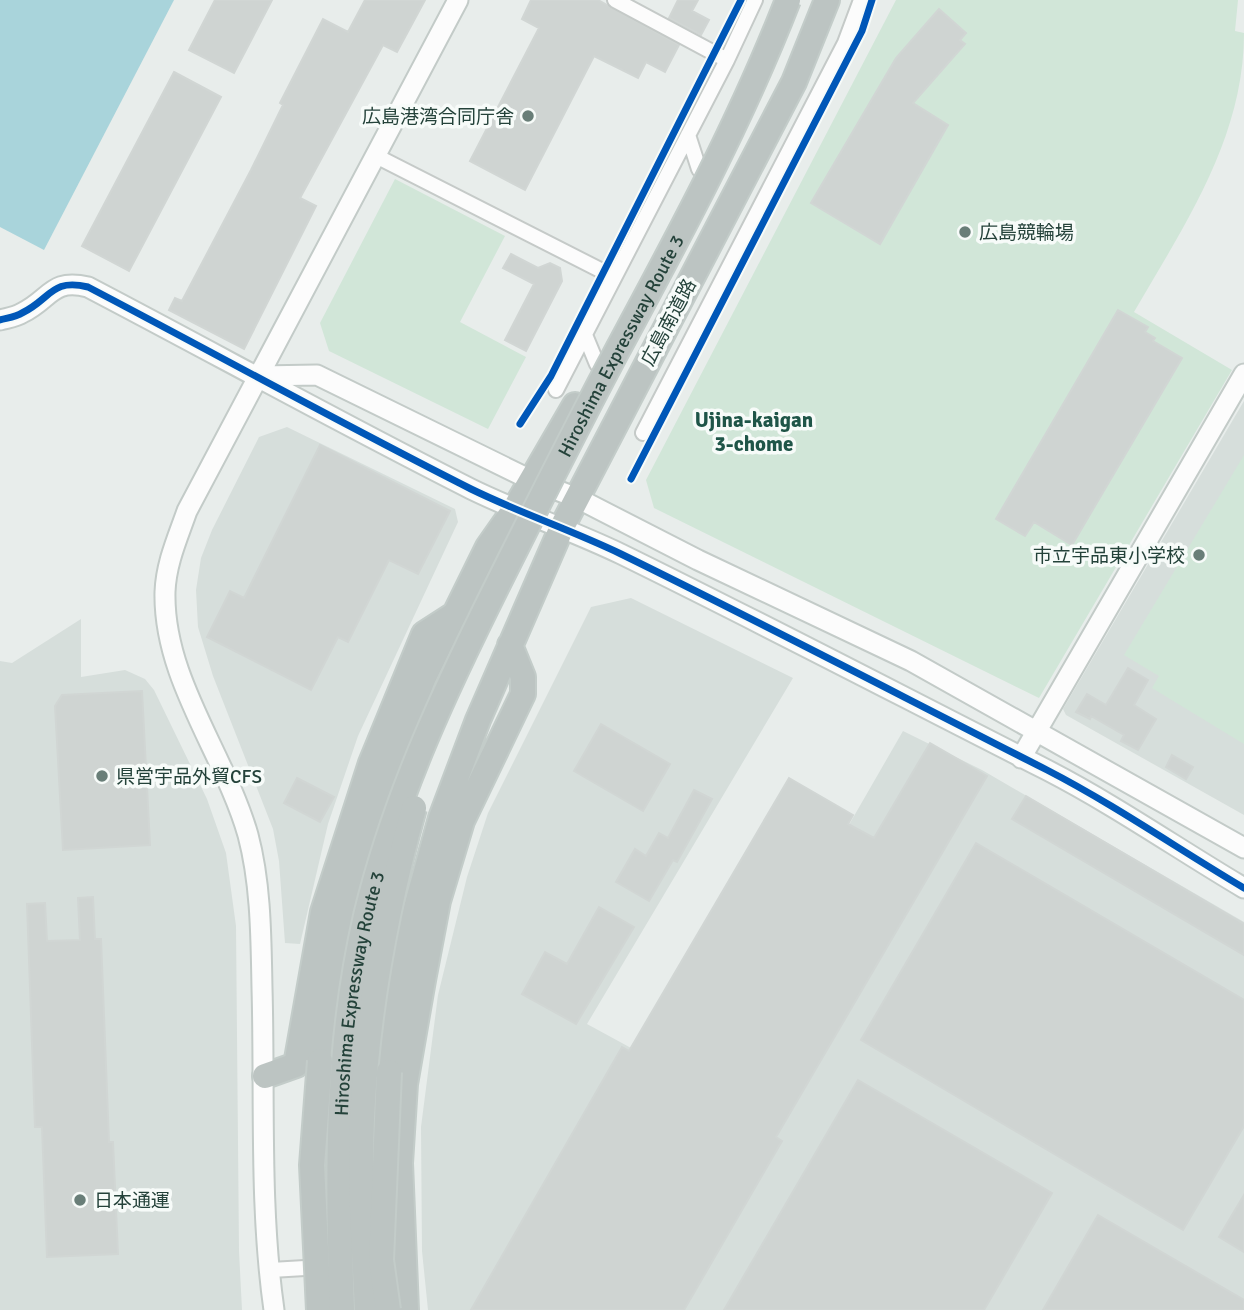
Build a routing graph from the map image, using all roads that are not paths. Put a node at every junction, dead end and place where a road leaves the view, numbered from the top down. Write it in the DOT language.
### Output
graph roads {
  1 [pos="458,0"];
  2 [pos="615,0"];
  3 [pos="755,0"];
  4 [pos="775,0"];
  5 [pos="788,0"];
  6 [pos="827,0"];
  7 [pos="861,0"];
  8 [pos="727,60"];
  9 [pos="688,135"];
  10 [pos="376,156"];
  11 [pos="699,169"];
  12 [pos="614,277"];
  13 [pos="0,320"];
  14 [pos="585,335"];
  15 [pos="597,364"];
  16 [pos="676,368"];
  17 [pos="1244,374"];
  18 [pos="258,376"];
  19 [pos="638,379"];
  20 [pos="556,390"];
  21 [pos="643,433"];
  22 [pos="531,480"];
  23 [pos="577,498"];
  24 [pos="514,510"];
  25 [pos="562,527"];
  26 [pos="456,613"];
  27 [pos="510,645"];
  28 [pos="446,689"];
  29 [pos="1037,730"];
  30 [pos="1021,758"];
  31 [pos="1244,848"];
  32 [pos="1244,888"];
  33 [pos="265,1076"];
  34 [pos="404,1263"];
  35 [pos="271,1270"];
  36 [pos="274,1310"];
  37 [pos="319,1310"];
  38 [pos="342,1310"];
  39 [pos="367,1310"];
  40 [pos="388,1310"];
  41 [pos="406,1310"];
  1 -- 10 [label="street"];
  2 -- 8 [label="street"];
  3 -- 8 [label="street"];
  4 -- 11 [label="highway"];
  5 -- 28 [label="highway, Hiroshima Expressway Route 3, bridge"];
  6 -- 19 [label="highway, 広島南道路"];
  7 -- 16 [label="street"];
  8 -- 9 [label="street"];
  9 -- 11 [label="street"];
  9 -- 12 [label="street"];
  10 -- 12 [label="street"];
  10 -- 18 [label="street"];
  11 -- 15 [label="highway"];
  12 -- 14 [label="street"];
  13 -- 18 [label="street"];
  14 -- 15 [label="street"];
  14 -- 20 [label="street"];
  15 -- 22 [label="highway"];
  16 -- 19 [label="street"];
  16 -- 21 [label="street"];
  17 -- 29 [label="street"];
  18 -- 22 [label="street"];
  18 -- 24 [label="street"];
  18 -- 33 [label="street"];
  19 -- 23 [label="highway, 広島南道路"];
  22 -- 23 [label="street"];
  22 -- 24 [label="highway"];
  23 -- 25 [label="highway, 広島南道路"];
  23 -- 29 [label="street"];
  24 -- 25 [label="street"];
  24 -- 26 [label="highway"];
  25 -- 27 [label="highway, 広島南道路"];
  25 -- 30 [label="street"];
  26 -- 33 [label="highway"];
  26 -- 37 [label="highway, bridge"];
  27 -- 34 [label="highway"];
  27 -- 40 [label="highway, 広島南道路, bridge"];
  28 -- 38 [label="highway, Hiroshima Expressway Route 3, bridge"];
  28 -- 39 [label="highway, Hiroshima Expressway Route 3, bridge"];
  29 -- 30 [label="street"];
  29 -- 31 [label="street"];
  30 -- 32 [label="street"];
  33 -- 35 [label="street"];
  34 -- 35 [label="street"];
  34 -- 41 [label="highway"];
  35 -- 36 [label="street"];
}
